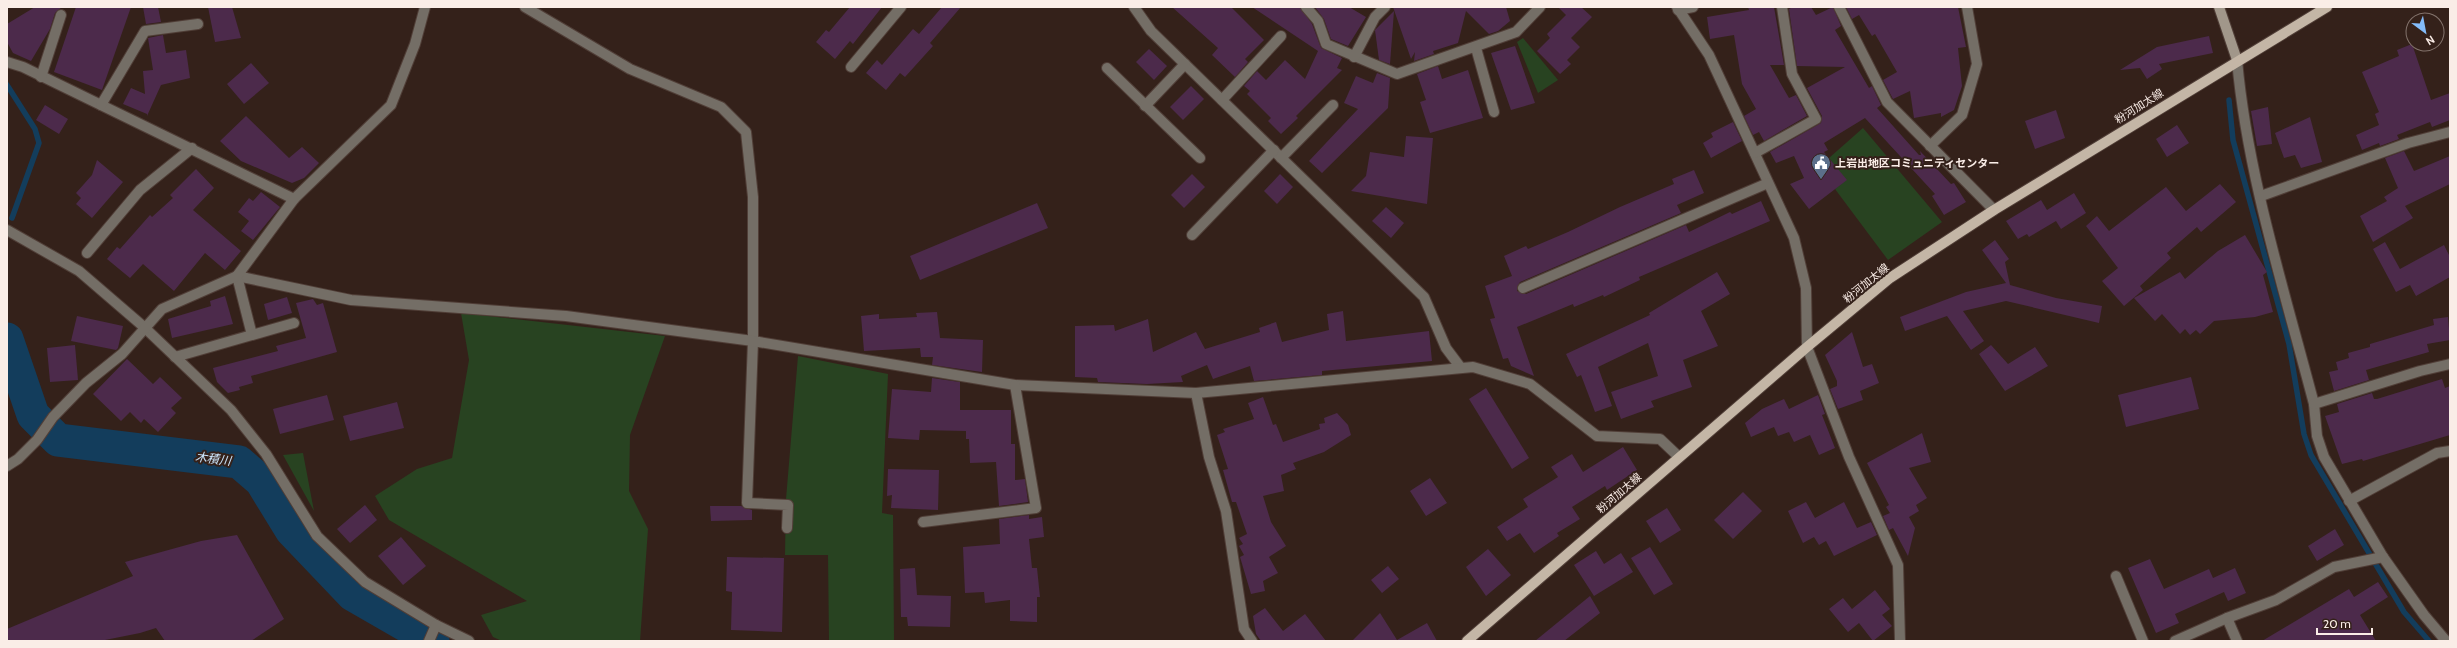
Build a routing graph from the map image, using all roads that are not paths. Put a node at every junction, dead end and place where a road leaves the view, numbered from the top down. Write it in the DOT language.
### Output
graph roads {
  1 [pos="425,7"];
  2 [pos="525,7"];
  3 [pos="901,7"];
  4 [pos="1134,7"];
  5 [pos="1306,7"];
  6 [pos="1385,7"];
  7 [pos="1540,7"];
  8 [pos="1693,7"];
  9 [pos="1782,7"];
  10 [pos="1839,7"];
  11 [pos="1967,7"];
  12 [pos="2219,7"];
  13 [pos="2327,7"];
  14 [pos="1678,8"];
  15 [pos="61,15"];
  16 [pos="198,24"];
  17 [pos="1281,36"];
  18 [pos="1476,48"];
  19 [pos="1354,57"];
  20 [pos="2237,60"];
  21 [pos="7,62"];
  22 [pos="1186,64"];
  23 [pos="851,67"];
  24 [pos="1107,68"];
  25 [pos="41,77"];
  26 [pos="1222,100"];
  27 [pos="1333,104"];
  28 [pos="101,105"];
  29 [pos="1145,106"];
  30 [pos="1494,112"];
  31 [pos="2450,132"];
  32 [pos="1930,146"];
  33 [pos="192,148"];
  34 [pos="1274,150"];
  35 [pos="1755,153"];
  36 [pos="1200,158"];
  37 [pos="1281,158"];
  38 [pos="1768,183"];
  39 [pos="2261,196"];
  40 [pos="294,199"];
  41 [pos="1994,210"];
  42 [pos="7,230"];
  43 [pos="1192,235"];
  44 [pos="88,253"];
  45 [pos="237,276"];
  46 [pos="1523,288"];
  47 [pos="294,323"];
  48 [pos="144,327"];
  49 [pos="252,335"];
  50 [pos="753,341"];
  51 [pos="1807,347"];
  52 [pos="175,357"];
  53 [pos="2450,364"];
  54 [pos="1461,368"];
  55 [pos="1015,385"];
  56 [pos="1196,393"];
  57 [pos="2314,404"];
  58 [pos="2450,451"];
  59 [pos="1679,457"];
  60 [pos="7,466"];
  61 [pos="2349,501"];
  62 [pos="923,522"];
  63 [pos="787,528"];
  64 [pos="2383,557"];
  65 [pos="2116,576"];
  66 [pos="2227,618"];
  67 [pos="435,628"];
  68 [pos="429,641"];
  69 [pos="469,641"];
  70 [pos="1252,641"];
  71 [pos="1467,641"];
  72 [pos="1900,641"];
  73 [pos="2143,641"];
  74 [pos="2175,641"];
  75 [pos="2237,641"];
  76 [pos="2446,641"];
  1 -- 40 [label="street"];
  2 -- 50 [label="street"];
  3 -- 23 [label="street"];
  4 -- 22 [label="street"];
  5 -- 19 [label="street"];
  6 -- 19 [label="street"];
  7 -- 18 [label="street"];
  8 -- 14 [label="street"];
  9 -- 35 [label="street"];
  10 -- 32 [label="street"];
  11 -- 32 [label="street"];
  12 -- 20 [label="main road"];
  13 -- 20 [label="main road, 粉河加太線"];
  14 -- 35 [label="street"];
  15 -- 25 [label="street"];
  16 -- 28 [label="street"];
  17 -- 26 [label="street"];
  18 -- 19 [label="street"];
  18 -- 30 [label="street"];
  20 -- 39 [label="street"];
  20 -- 41 [label="main road, 粉河加太線"];
  21 -- 25 [label="street"];
  22 -- 26 [label="street"];
  22 -- 29 [label="street"];
  24 -- 29 [label="street"];
  25 -- 28 [label="street"];
  26 -- 34 [label="street"];
  27 -- 37 [label="street"];
  28 -- 33 [label="street"];
  29 -- 36 [label="street"];
  31 -- 39 [label="street"];
  32 -- 41 [label="street"];
  33 -- 40 [label="street"];
  33 -- 44 [label="street"];
  34 -- 37 [label="street"];
  34 -- 43 [label="street"];
  35 -- 38 [label="street"];
  37 -- 54 [label="street"];
  38 -- 46 [label="street"];
  38 -- 51 [label="street"];
  39 -- 57 [label="street"];
  40 -- 45 [label="street"];
  41 -- 51 [label="main road, 粉河加太線"];
  42 -- 48 [label="street"];
  45 -- 48 [label="street"];
  45 -- 49 [label="street"];
  45 -- 50 [label="street"];
  47 -- 49 [label="street"];
  48 -- 52 [label="street"];
  48 -- 60 [label="street"];
  49 -- 52 [label="street"];
  50 -- 55 [label="street"];
  50 -- 63 [label="street"];
  51 -- 59 [label="main road, 粉河加太線"];
  51 -- 72 [label="street"];
  52 -- 67 [label="street"];
  53 -- 57 [label="street"];
  54 -- 56 [label="street"];
  54 -- 59 [label="street"];
  55 -- 56 [label="street"];
  55 -- 62 [label="street"];
  56 -- 70 [label="street"];
  57 -- 61 [label="street"];
  58 -- 61 [label="street"];
  59 -- 71 [label="main road, 粉河加太線"];
  61 -- 64 [label="street"];
  64 -- 66 [label="street"];
  64 -- 76 [label="street"];
  65 -- 73 [label="street"];
  66 -- 74 [label="street"];
  66 -- 75 [label="street"];
  67 -- 68 [label="street"];
  67 -- 69 [label="street"];
}
